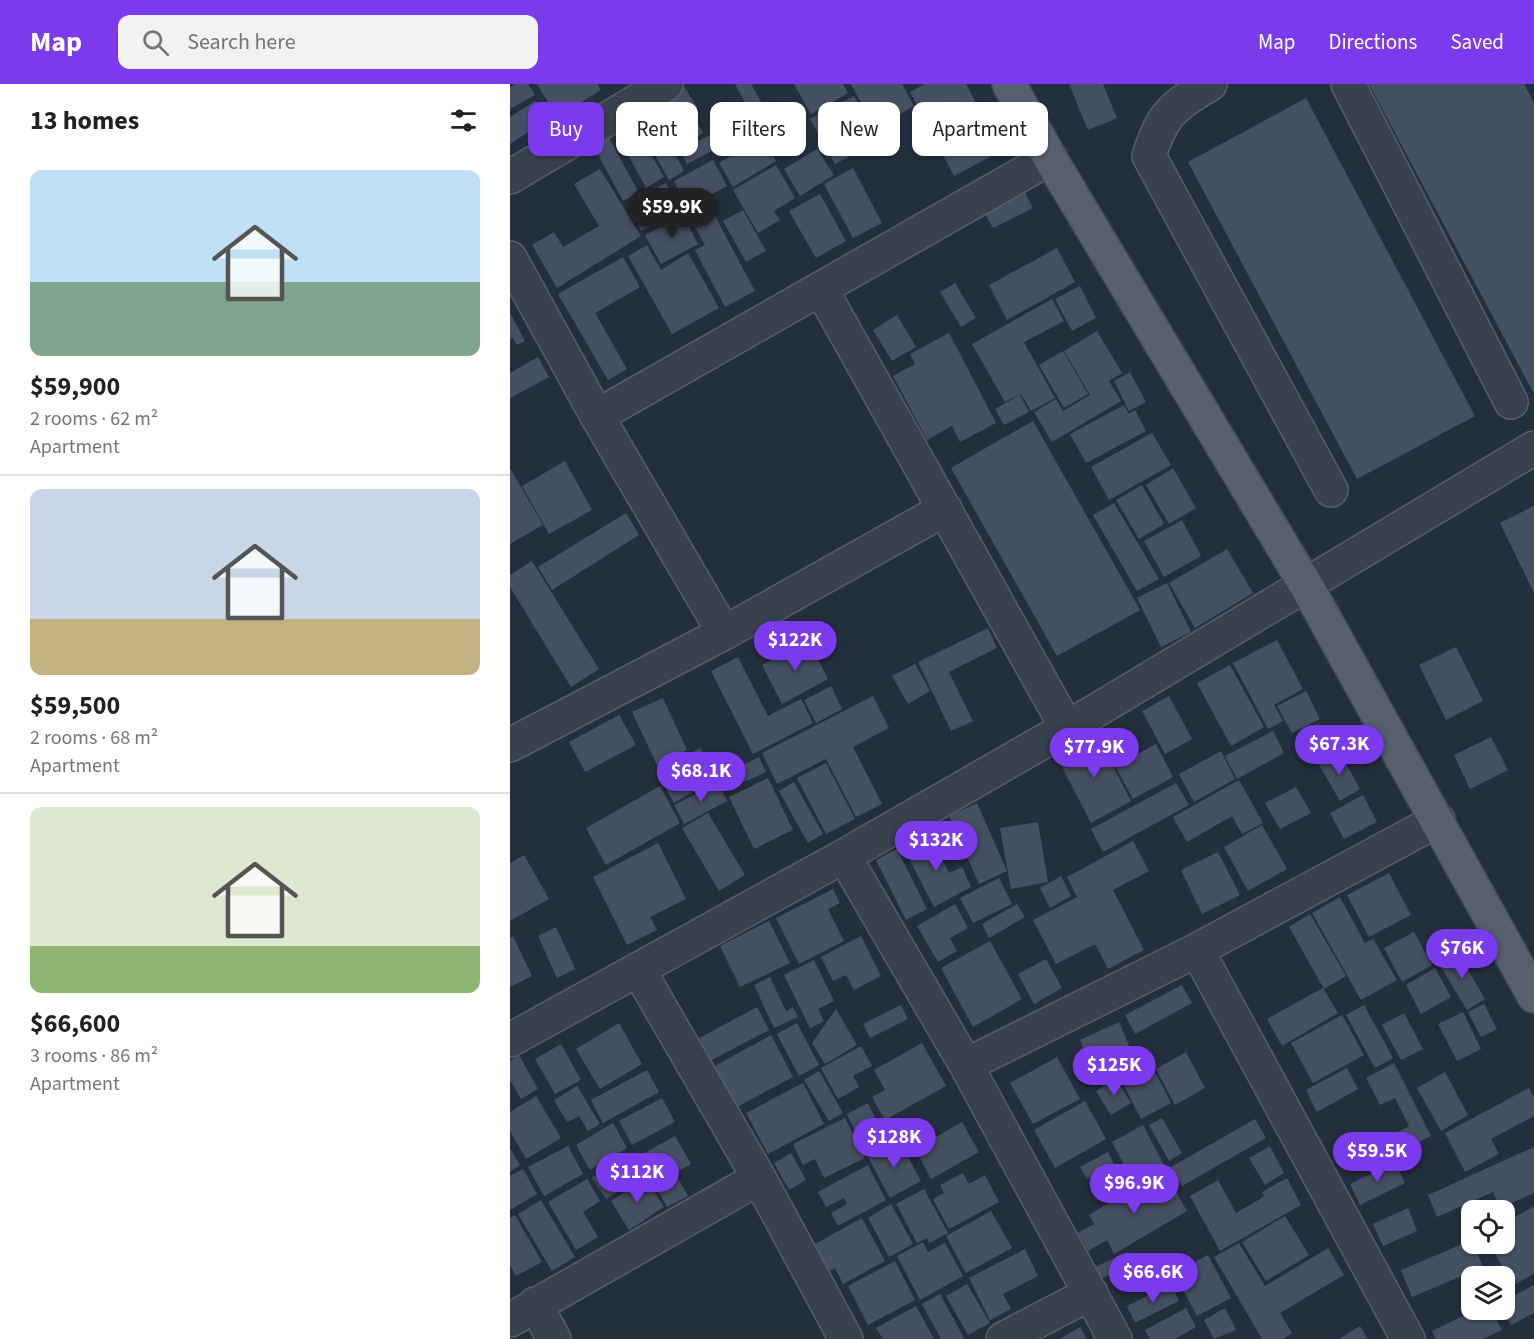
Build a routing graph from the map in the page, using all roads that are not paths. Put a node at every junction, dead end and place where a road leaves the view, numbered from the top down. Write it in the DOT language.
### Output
graph roads {
  1 [pos="666,84"];
  2 [pos="1009,84"];
  3 [pos="1210,84"];
  4 [pos="1348,84"];
  5 [pos="1050,158"];
  6 [pos="510,177"];
  7 [pos="510,258"];
  8 [pos="820,289"];
  9 [pos="1511,402"];
  10 [pos="597,416"];
  11 [pos="1534,448"];
  12 [pos="1331,490"];
  13 [pos="945,509"];
  14 [pos="1307,587"];
  15 [pos="723,633"];
  16 [pos="1067,728"];
  17 [pos="510,745"];
  18 [pos="1438,820"];
  19 [pos="843,856"];
  20 [pos="1197,950"];
  21 [pos="638,969"];
  22 [pos="1534,996"];
  23 [pos="510,1040"];
  24 [pos="966,1065"];
  25 [pos="759,1178"];
  26 [pos="1091,1293"];
  27 [pos="523,1312"];
  28 [pos="554,1339"];
  29 [pos="846,1339"];
  30 [pos="1004,1339"];
  31 [pos="1115,1339"];
  32 [pos="1408,1339"];
  1 -- 6 [label="street"];
  2 -- 5 [label="main road"];
  3 -- 12 [label="street"];
  4 -- 9 [label="street"];
  5 -- 8 [label="street"];
  5 -- 14 [label="main road"];
  7 -- 10 [label="street"];
  8 -- 10 [label="street"];
  8 -- 13 [label="street"];
  10 -- 15 [label="street"];
  11 -- 14 [label="street"];
  13 -- 15 [label="street"];
  13 -- 16 [label="street"];
  14 -- 16 [label="street"];
  14 -- 18 [label="main road"];
  15 -- 17 [label="street"];
  16 -- 19 [label="street"];
  18 -- 20 [label="street"];
  18 -- 22 [label="main road"];
  19 -- 21 [label="street"];
  19 -- 24 [label="street"];
  20 -- 24 [label="street"];
  20 -- 32 [label="street"];
  21 -- 23 [label="street"];
  21 -- 25 [label="street"];
  24 -- 26 [label="street"];
  25 -- 27 [label="street"];
  25 -- 29 [label="street"];
  26 -- 30 [label="street"];
  26 -- 31 [label="street"];
  27 -- 28 [label="street"];
}
